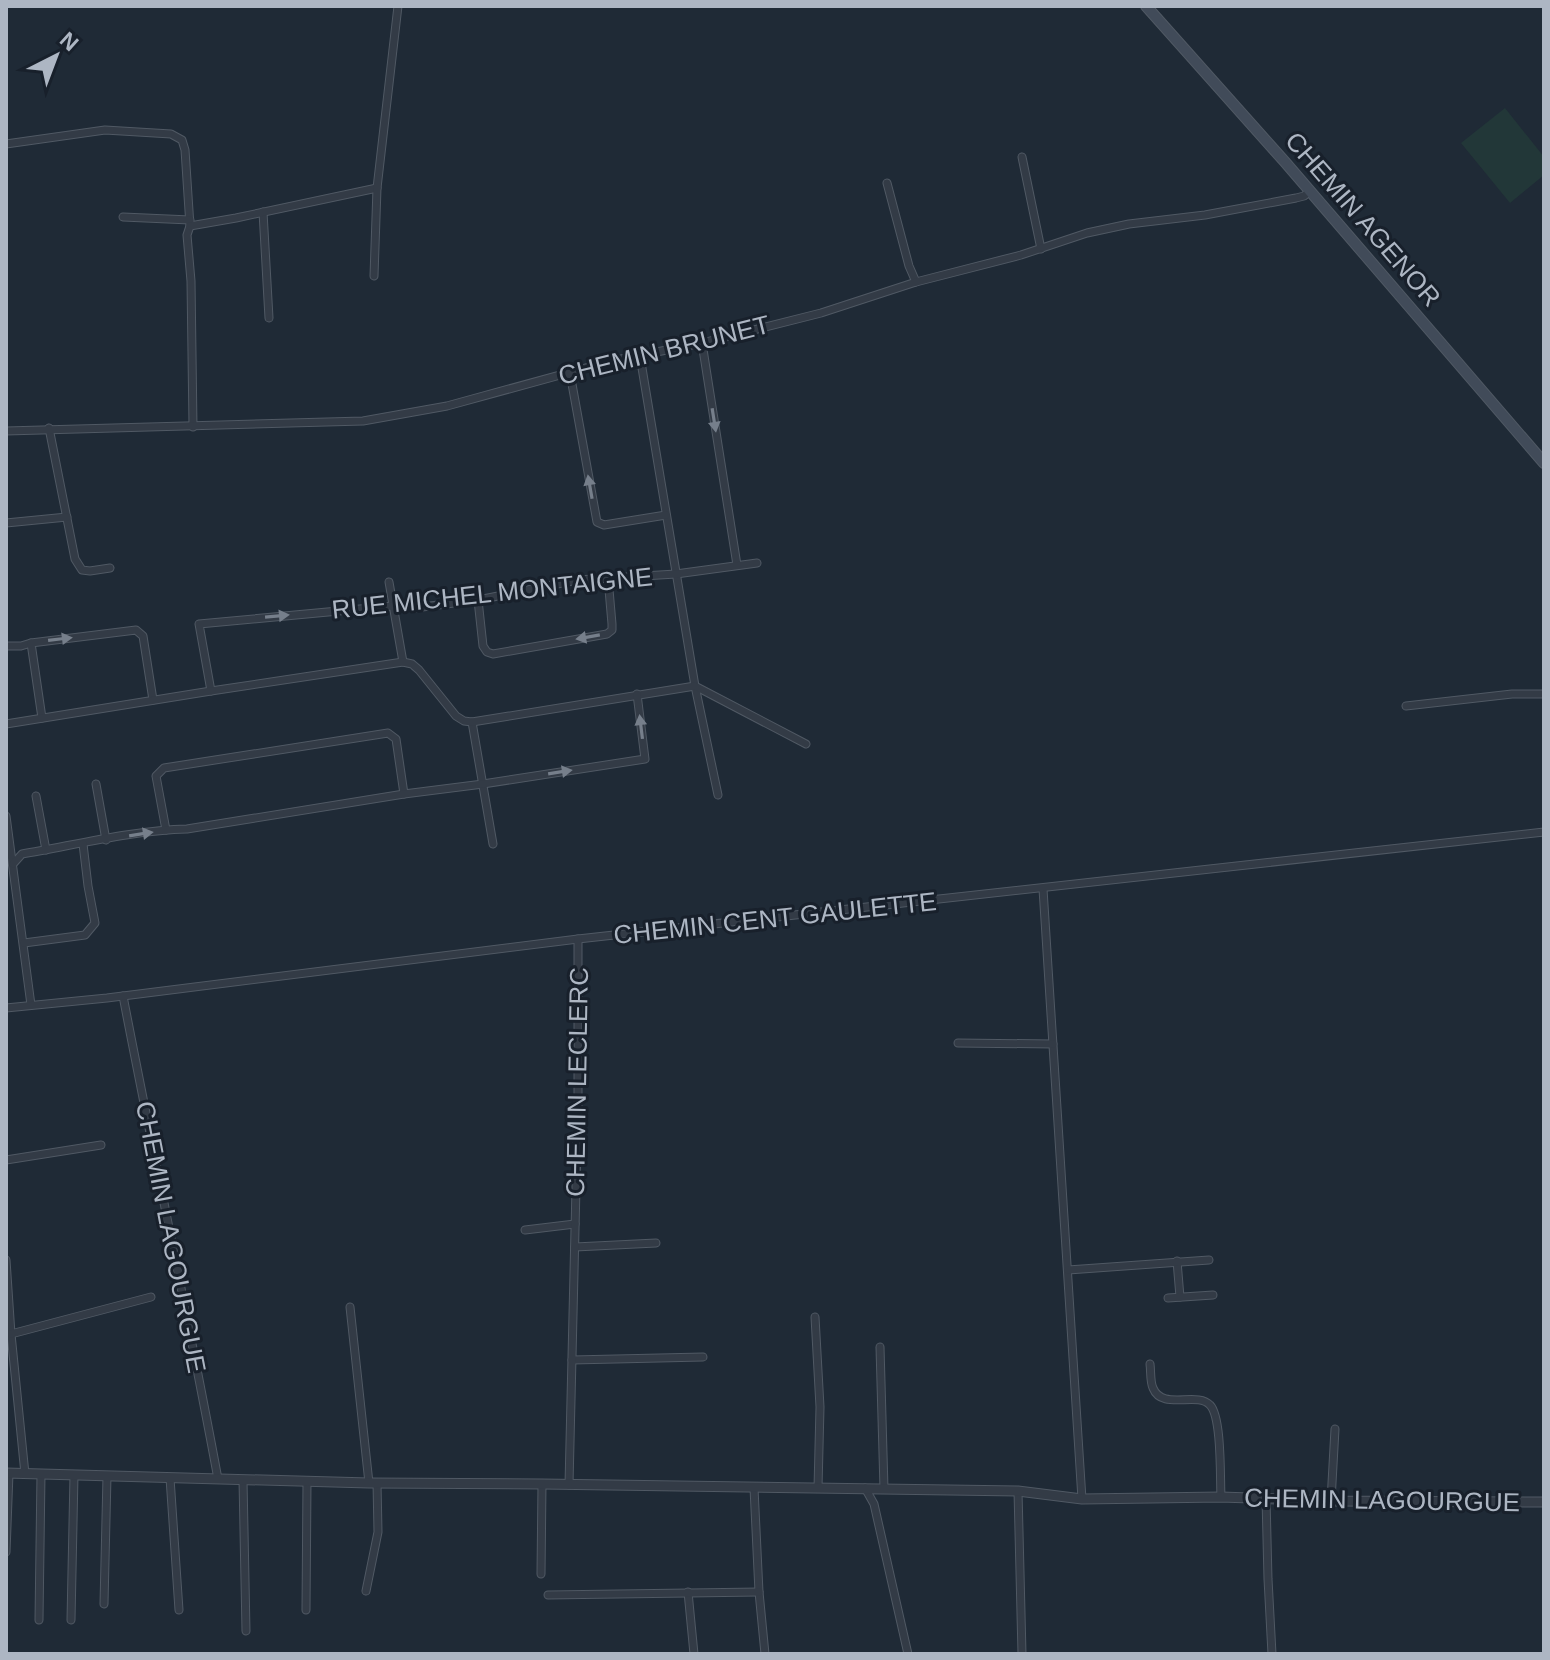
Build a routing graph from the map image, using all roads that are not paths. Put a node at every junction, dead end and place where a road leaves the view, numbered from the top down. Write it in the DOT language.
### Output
graph roads {
  1 [pos="398,6"];
  2 [pos="1146,6"];
  3 [pos="6,144"];
  4 [pos="1022,157"];
  5 [pos="887,183"];
  6 [pos="377,188"];
  7 [pos="1310,191"];
  8 [pos="263,212"];
  9 [pos="123,217"];
  10 [pos="190,223"];
  11 [pos="1041,249"];
  12 [pos="374,276"];
  13 [pos="916,282"];
  14 [pos="269,318"];
  15 [pos="702,343"];
  16 [pos="640,356"];
  17 [pos="570,373"];
  18 [pos="193,427"];
  19 [pos="49,428"];
  20 [pos="6,431"];
  21 [pos="1544,463"];
  22 [pos="666,515"];
  23 [pos="67,517"];
  24 [pos="6,523"];
  25 [pos="757,563"];
  26 [pos="737,565"];
  27 [pos="110,568"];
  28 [pos="676,574"];
  29 [pos="608,578"];
  30 [pos="389,582"];
  31 [pos="478,600"];
  32 [pos="392,606"];
  33 [pos="31,643"];
  34 [pos="6,646"];
  35 [pos="403,662"];
  36 [pos="695,686"];
  37 [pos="211,691"];
  38 [pos="637,694"];
  39 [pos="1544,694"];
  40 [pos="153,700"];
  41 [pos="1406,706"];
  42 [pos="42,718"];
  43 [pos="472,722"];
  44 [pos="6,724"];
  45 [pos="806,744"];
  46 [pos="96,784"];
  47 [pos="483,784"];
  48 [pos="404,794"];
  49 [pos="718,795"];
  50 [pos="36,796"];
  51 [pos="6,816"];
  52 [pos="166,830"];
  53 [pos="1544,832"];
  54 [pos="106,840"];
  55 [pos="83,844"];
  56 [pos="493,844"];
  57 [pos="46,850"];
  58 [pos="13,864"];
  59 [pos="1043,889"];
  60 [pos="578,939"];
  61 [pos="24,943"];
  62 [pos="123,996"];
  63 [pos="31,1005"];
  64 [pos="6,1008"];
  65 [pos="958,1043"];
  66 [pos="1053,1044"];
  67 [pos="101,1145"];
  68 [pos="6,1160"];
  69 [pos="575,1224"];
  70 [pos="525,1230"];
  71 [pos="656,1243"];
  72 [pos="575,1247"];
  73 [pos="6,1260"];
  74 [pos="1209,1260"];
  75 [pos="1177,1261"];
  76 [pos="1068,1270"];
  77 [pos="1213,1295"];
  78 [pos="151,1297"];
  79 [pos="1180,1297"];
  80 [pos="1168,1298"];
  81 [pos="350,1307"];
  82 [pos="815,1317"];
  83 [pos="11,1334"];
  84 [pos="880,1347"];
  85 [pos="703,1357"];
  86 [pos="572,1360"];
  87 [pos="1150,1364"];
  88 [pos="1335,1429"];
  89 [pos="8,1473"];
  90 [pos="25,1474"];
  91 [pos="41,1474"];
  92 [pos="74,1475"];
  93 [pos="107,1476"];
  94 [pos="170,1478"];
  95 [pos="218,1479"];
  96 [pos="243,1480"];
  97 [pos="307,1482"];
  98 [pos="373,1483"];
  99 [pos="542,1484"];
  100 [pos="569,1485"];
  101 [pos="754,1488"];
  102 [pos="818,1488"];
  103 [pos="865,1488"];
  104 [pos="884,1489"];
  105 [pos="1018,1491"];
  106 [pos="1221,1497"];
  107 [pos="1266,1498"];
  108 [pos="1082,1499"];
  109 [pos="1331,1501"];
  110 [pos="1544,1502"];
  111 [pos="6,1552"];
  112 [pos="541,1574"];
  113 [pos="366,1591"];
  114 [pos="688,1592"];
  115 [pos="759,1592"];
  116 [pos="548,1595"];
  117 [pos="104,1604"];
  118 [pos="179,1610"];
  119 [pos="306,1610"];
  120 [pos="39,1620"];
  121 [pos="71,1620"];
  122 [pos="246,1631"];
  123 [pos="694,1654"];
  124 [pos="765,1654"];
  125 [pos="908,1654"];
  126 [pos="1022,1654"];
  127 [pos="1272,1654"];
  1 -- 6 [label="street"];
  2 -- 7 [label="main road, CHEMIN AGENOR"];
  3 -- 10 [label="street"];
  4 -- 11 [label="street"];
  5 -- 13 [label="street"];
  6 -- 8 [label="street"];
  6 -- 12 [label="street"];
  7 -- 11 [label="street, CHEMIN BRUNET"];
  7 -- 21 [label="main road, CHEMIN AGENOR"];
  8 -- 10 [label="street"];
  8 -- 14 [label="street"];
  9 -- 10 [label="street"];
  10 -- 18 [label="street"];
  11 -- 13 [label="street, CHEMIN BRUNET"];
  13 -- 15 [label="street, CHEMIN BRUNET"];
  15 -- 16 [label="street, CHEMIN BRUNET"];
  15 -- 26 [label="street, one-way"];
  16 -- 17 [label="street, CHEMIN BRUNET"];
  16 -- 22 [label="street"];
  17 -- 18 [label="street, CHEMIN BRUNET"];
  22 -- 17 [label="street, one-way"];
  18 -- 19 [label="street, CHEMIN BRUNET"];
  19 -- 20 [label="street, CHEMIN BRUNET"];
  19 -- 23 [label="street"];
  22 -- 28 [label="street"];
  23 -- 24 [label="street"];
  23 -- 27 [label="street"];
  25 -- 26 [label="street, RUE MICHEL MONTAIGNE"];
  26 -- 28 [label="street, RUE MICHEL MONTAIGNE"];
  28 -- 29 [label="street, RUE MICHEL MONTAIGNE"];
  28 -- 36 [label="street"];
  29 -- 31 [label="street, RUE MICHEL MONTAIGNE"];
  29 -- 31 [label="street, one-way"];
  30 -- 32 [label="street"];
  31 -- 32 [label="street, RUE MICHEL MONTAIGNE"];
  32 -- 35 [label="street"];
  37 -- 32 [label="street, RUE MICHEL MONTAIGNE, one-way"];
  33 -- 34 [label="street"];
  33 -- 40 [label="street, one-way"];
  33 -- 42 [label="street"];
  35 -- 37 [label="street"];
  35 -- 43 [label="street"];
  36 -- 38 [label="street"];
  36 -- 45 [label="street"];
  36 -- 49 [label="street"];
  37 -- 40 [label="street"];
  38 -- 43 [label="street"];
  47 -- 38 [label="street, one-way"];
  39 -- 41 [label="street"];
  40 -- 42 [label="street"];
  42 -- 44 [label="street"];
  43 -- 47 [label="street"];
  46 -- 54 [label="street"];
  47 -- 48 [label="street"];
  47 -- 56 [label="street"];
  48 -- 52 [label="street"];
  48 -- 52 [label="street"];
  50 -- 57 [label="street"];
  51 -- 58 [label="street"];
  54 -- 52 [label="street, one-way"];
  53 -- 59 [label="street, CHEMIN CENT GAULETTE"];
  54 -- 55 [label="street"];
  55 -- 57 [label="street"];
  55 -- 61 [label="street"];
  57 -- 58 [label="street"];
  58 -- 61 [label="street"];
  59 -- 60 [label="street, CHEMIN CENT GAULETTE"];
  59 -- 66 [label="street"];
  60 -- 62 [label="street, CHEMIN CENT GAULETTE"];
  60 -- 69 [label="street, CHEMIN LECLERC"];
  61 -- 63 [label="street"];
  62 -- 63 [label="street, CHEMIN CENT GAULETTE"];
  62 -- 95 [label="street, CHEMIN LAGOURGUE"];
  63 -- 64 [label="street, CHEMIN CENT GAULETTE"];
  65 -- 66 [label="street"];
  66 -- 76 [label="street"];
  67 -- 68 [label="street"];
  69 -- 70 [label="street, CHEMIN LECLERC"];
  69 -- 72 [label="street, CHEMIN LECLERC"];
  71 -- 72 [label="street"];
  72 -- 86 [label="street, CHEMIN LECLERC"];
  73 -- 83 [label="street"];
  74 -- 75 [label="street"];
  75 -- 76 [label="street"];
  75 -- 79 [label="street"];
  76 -- 108 [label="street"];
  77 -- 79 [label="street"];
  78 -- 83 [label="street"];
  79 -- 80 [label="street"];
  81 -- 98 [label="street"];
  82 -- 102 [label="street"];
  83 -- 90 [label="street"];
  84 -- 104 [label="street"];
  85 -- 86 [label="street"];
  86 -- 100 [label="street, CHEMIN LECLERC"];
  87 -- 106 [label="street, CHEMIN LAGOURGUE"];
  88 -- 109 [label="street"];
  89 -- 90 [label="street, CHEMIN LAGOURGUE"];
  89 -- 111 [label="street"];
  90 -- 91 [label="street, CHEMIN LAGOURGUE"];
  91 -- 92 [label="street, CHEMIN LAGOURGUE"];
  91 -- 120 [label="street"];
  92 -- 93 [label="street, CHEMIN LAGOURGUE"];
  92 -- 121 [label="street"];
  93 -- 94 [label="street, CHEMIN LAGOURGUE"];
  93 -- 117 [label="street"];
  94 -- 95 [label="street, CHEMIN LAGOURGUE"];
  94 -- 118 [label="street"];
  95 -- 96 [label="street, CHEMIN LAGOURGUE"];
  96 -- 97 [label="street, CHEMIN LAGOURGUE"];
  96 -- 122 [label="street"];
  97 -- 98 [label="street, CHEMIN LAGOURGUE"];
  97 -- 119 [label="street"];
  98 -- 99 [label="street, CHEMIN LAGOURGUE"];
  98 -- 113 [label="street"];
  99 -- 100 [label="street, CHEMIN LAGOURGUE"];
  99 -- 112 [label="street"];
  100 -- 101 [label="street, CHEMIN LAGOURGUE"];
  101 -- 102 [label="street, CHEMIN LAGOURGUE"];
  101 -- 115 [label="street"];
  102 -- 103 [label="street, CHEMIN LAGOURGUE"];
  103 -- 104 [label="street, CHEMIN LAGOURGUE"];
  103 -- 125 [label="street"];
  104 -- 105 [label="street, CHEMIN LAGOURGUE"];
  105 -- 108 [label="street, CHEMIN LAGOURGUE"];
  105 -- 126 [label="street"];
  106 -- 107 [label="street, CHEMIN LAGOURGUE"];
  106 -- 108 [label="street, CHEMIN LAGOURGUE"];
  107 -- 109 [label="street, CHEMIN LAGOURGUE"];
  107 -- 127 [label="street"];
  109 -- 110 [label="street, CHEMIN LAGOURGUE"];
  114 -- 115 [label="street"];
  114 -- 116 [label="street"];
  114 -- 123 [label="street"];
  115 -- 124 [label="street"];
}
